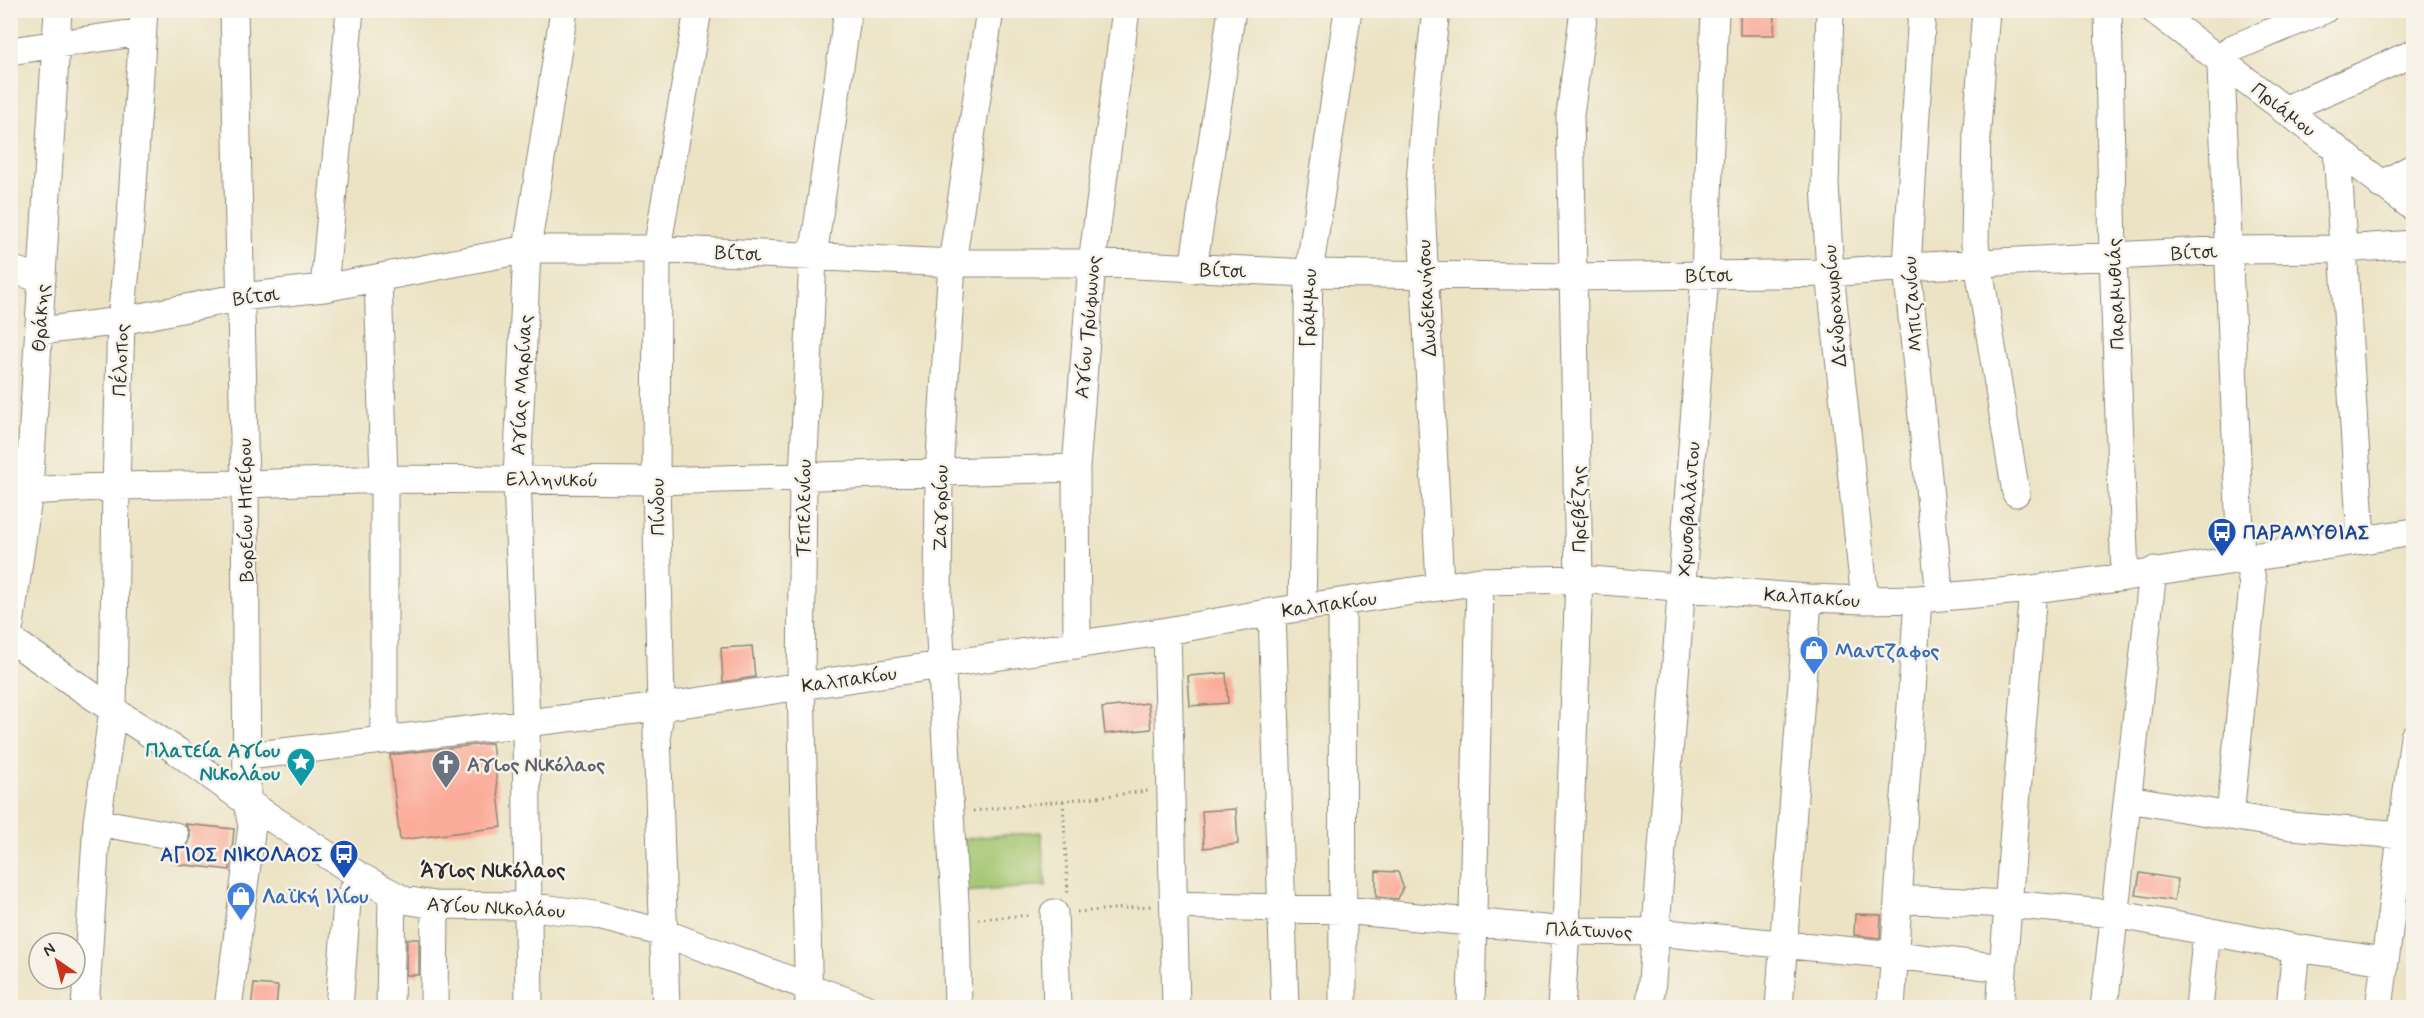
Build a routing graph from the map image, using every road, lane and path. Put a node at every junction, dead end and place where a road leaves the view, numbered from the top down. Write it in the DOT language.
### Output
graph roads {
  1 [pos="58,10"];
  2 [pos="234,10"];
  3 [pos="350,10"];
  4 [pos="564,10"];
  5 [pos="698,10"];
  6 [pos="848,10"];
  7 [pos="990,10"];
  8 [pos="1126,10"];
  9 [pos="1232,10"];
  10 [pos="1347,10"];
  11 [pos="1436,10"];
  12 [pos="1584,10"];
  13 [pos="1715,10"];
  14 [pos="1830,10"];
  15 [pos="1922,10"];
  16 [pos="1986,10"];
  17 [pos="2108,10"];
  18 [pos="2154,10"];
  19 [pos="2324,10"];
  20 [pos="143,21"];
  21 [pos="57,45"];
  22 [pos="10,51"];
  23 [pos="2414,53"];
  24 [pos="2222,60"];
  25 [pos="2284,110"];
  26 [pos="2337,149"];
  27 [pos="2414,167"];
  28 [pos="2381,185"];
  29 [pos="2414,208"];
  30 [pos="2414,244"];
  31 [pos="527,249"];
  32 [pos="657,249"];
  33 [pos="2344,249"];
  34 [pos="2230,250"];
  35 [pos="813,256"];
  36 [pos="2113,256"];
  37 [pos="1978,262"];
  38 [pos="952,263"];
  39 [pos="1092,263"];
  40 [pos="1906,267"];
  41 [pos="1193,269"];
  42 [pos="10,270"];
  43 [pos="1309,273"];
  44 [pos="1830,273"];
  45 [pos="1705,275"];
  46 [pos="1425,276"];
  47 [pos="378,278"];
  48 [pos="1575,278"];
  49 [pos="42,279"];
  50 [pos="324,288"];
  51 [pos="241,297"];
  52 [pos="121,321"];
  53 [pos="40,332"];
  54 [pos="1076,468"];
  55 [pos="939,473"];
  56 [pos="517,478"];
  57 [pos="803,478"];
  58 [pos="384,479"];
  59 [pos="656,481"];
  60 [pos="245,484"];
  61 [pos="116,486"];
  62 [pos="29,491"];
  63 [pos="2016,493"];
  64 [pos="2414,532"];
  65 [pos="2361,540"];
  66 [pos="2245,559"];
  67 [pos="2153,571"];
  68 [pos="2125,577"];
  69 [pos="1579,579"];
  70 [pos="1480,581"];
  71 [pos="1440,586"];
  72 [pos="1683,586"];
  73 [pos="2033,589"];
  74 [pos="1808,597"];
  75 [pos="1929,598"];
  76 [pos="1864,600"];
  77 [pos="1342,603"];
  78 [pos="1302,607"];
  79 [pos="1272,612"];
  80 [pos="10,625"];
  81 [pos="1167,631"];
  82 [pos="10,639"];
  83 [pos="1077,645"];
  84 [pos="941,665"];
  85 [pos="801,686"];
  86 [pos="660,707"];
  87 [pos="112,710"];
  88 [pos="526,723"];
  89 [pos="2414,737"];
  90 [pos="384,740"];
  91 [pos="248,756"];
  92 [pos="1171,788"];
  93 [pos="2128,799"];
  94 [pos="1063,801"];
  95 [pos="247,802"];
  96 [pos="949,813"];
  97 [pos="2230,816"];
  98 [pos="98,822"];
  99 [pos="175,836"];
  100 [pos="2407,836"];
  101 [pos="361,877"];
  102 [pos="392,894"];
  103 [pos="1900,899"];
  104 [pos="2008,904"];
  105 [pos="435,905"];
  106 [pos="1174,905"];
  107 [pos="527,906"];
  108 [pos="1061,907"];
  109 [pos="1282,908"];
  110 [pos="1343,910"];
  111 [pos="2115,914"];
  112 [pos="1472,922"];
  113 [pos="1566,931"];
  114 [pos="2207,931"];
  115 [pos="1656,932"];
  116 [pos="664,933"];
  117 [pos="1782,945"];
  118 [pos="2296,948"];
  119 [pos="1895,955"];
  120 [pos="2385,961"];
  121 [pos="2003,968"];
  122 [pos="809,997"];
  123 [pos="85,1008"];
  124 [pos="228,1008"];
  125 [pos="339,1008"];
  126 [pos="390,1008"];
  127 [pos="434,1008"];
  128 [pos="529,1008"];
  129 [pos="666,1008"];
  130 [pos="865,1008"];
  131 [pos="958,1008"];
  132 [pos="1057,1008"];
  133 [pos="1176,1008"];
  134 [pos="1286,1008"];
  135 [pos="1343,1008"];
  136 [pos="1471,1008"];
  137 [pos="1561,1008"];
  138 [pos="1650,1008"];
  139 [pos="1779,1008"];
  140 [pos="1891,1008"];
  141 [pos="2000,1008"];
  142 [pos="2104,1008"];
  143 [pos="2199,1008"];
  144 [pos="2290,1008"];
  145 [pos="2379,1008"];
  1 -- 21 [label="street, Θράκης"];
  2 -- 51 [label="street, Βορείου Ηπείρου"];
  3 -- 50 [label="street"];
  4 -- 31 [label="street, Αγίας Μαρίνας"];
  5 -- 32 [label="street, Πίνδου"];
  6 -- 35 [label="street, Τεπελενίου"];
  7 -- 38 [label="street, Ζαγορίου"];
  8 -- 39 [label="street, Αγίου Τρύφωνος"];
  9 -- 41 [label="street"];
  10 -- 43 [label="street, Γράμμου"];
  11 -- 46 [label="street, Δωδεκανήσου"];
  12 -- 48 [label="street, Πρεβέζης"];
  13 -- 45 [label="street, Χρυσοβαλάντου"];
  14 -- 44 [label="street, Δενδροχωρίου"];
  15 -- 40 [label="street, Μπιζανίου"];
  16 -- 37 [label="street"];
  17 -- 36 [label="street, Παραμυθιάς"];
  18 -- 24 [label="street, Πριάμου"];
  19 -- 24 [label="street"];
  20 -- 21 [label="street"];
  20 -- 52 [label="street, Πέλοπος"];
  21 -- 22 [label="street"];
  21 -- 49 [label="street, Θράκης"];
  23 -- 25 [label="street"];
  24 -- 25 [label="street, Πριάμου"];
  24 -- 34 [label="street"];
  25 -- 26 [label="street, Πριάμου"];
  26 -- 28 [label="street, Πριάμου"];
  26 -- 33 [label="street"];
  27 -- 28 [label="street"];
  28 -- 29 [label="street, Πριάμου"];
  30 -- 33 [label="street, Βίτσι"];
  31 -- 32 [label="street, Βίτσι"];
  31 -- 47 [label="street, Βίτσι"];
  31 -- 56 [label="street, Αγίας Μαρίνας"];
  32 -- 35 [label="street, Βίτσι"];
  32 -- 59 [label="street, Πίνδου"];
  33 -- 34 [label="street, Βίτσι"];
  33 -- 65 [label="street"];
  34 -- 36 [label="street, Βίτσι"];
  34 -- 66 [label="street"];
  35 -- 38 [label="street, Βίτσι"];
  35 -- 57 [label="street, Τεπελενίου"];
  36 -- 37 [label="street, Βίτσι"];
  36 -- 68 [label="street, Παραμυθιάς"];
  37 -- 40 [label="street, Βίτσι"];
  37 -- 63 [label="street"];
  38 -- 39 [label="street, Βίτσι"];
  38 -- 55 [label="street, Ζαγορίου"];
  39 -- 41 [label="street, Βίτσι"];
  39 -- 54 [label="street, Αγίου Τρύφωνος"];
  40 -- 44 [label="street, Βίτσι"];
  40 -- 75 [label="street, Μπιζανίου"];
  41 -- 43 [label="street, Βίτσι"];
  42 -- 49 [label="street"];
  43 -- 46 [label="street, Βίτσι"];
  43 -- 78 [label="street, Γράμμου"];
  44 -- 45 [label="street, Βίτσι"];
  44 -- 76 [label="street, Δενδροχωρίου"];
  45 -- 48 [label="street, Βίτσι"];
  45 -- 72 [label="street, Χρυσοβαλάντου"];
  46 -- 48 [label="street, Βίτσι"];
  46 -- 71 [label="street, Δωδεκανήσου"];
  47 -- 50 [label="street, Βίτσι"];
  47 -- 58 [label="street"];
  48 -- 69 [label="street, Πρεβέζης"];
  49 -- 53 [label="street, Θράκης"];
  50 -- 51 [label="street, Βίτσι"];
  51 -- 52 [label="street, Βίτσι"];
  51 -- 60 [label="street, Βορείου Ηπείρου"];
  52 -- 53 [label="street, Βίτσι"];
  52 -- 61 [label="street, Πέλοπος"];
  53 -- 62 [label="street, Θράκης"];
  54 -- 55 [label="street, Ελληνικού"];
  54 -- 83 [label="street, Αγίου Τρύφωνος"];
  55 -- 57 [label="street, Ελληνικού"];
  55 -- 84 [label="street, Ζαγορίου"];
  56 -- 58 [label="street, Ελληνικού"];
  56 -- 59 [label="street, Ελληνικού"];
  56 -- 88 [label="street, Αγίας Μαρίνας"];
  57 -- 59 [label="street, Ελληνικού"];
  57 -- 85 [label="street, Τεπελενίου"];
  58 -- 60 [label="street, Ελληνικού"];
  58 -- 90 [label="street"];
  59 -- 86 [label="street, Πίνδου"];
  60 -- 61 [label="street, Ελληνικού"];
  60 -- 91 [label="street, Βορείου Ηπείρου"];
  61 -- 62 [label="street, Ελληνικού"];
  61 -- 87 [label="street, Πέλοπος"];
  62 -- 80 [label="street, Θράκης"];
  64 -- 65 [label="street, Καλπακίου"];
  65 -- 66 [label="street, Καλπακίου"];
  66 -- 67 [label="street, Καλπακίου"];
  66 -- 97 [label="street"];
  67 -- 68 [label="street, Καλπακίου"];
  67 -- 93 [label="street"];
  68 -- 73 [label="street, Καλπακίου"];
  69 -- 70 [label="street, Καλπακίου"];
  69 -- 72 [label="street, Καλπακίου"];
  69 -- 113 [label="street, Πρεβέζης"];
  70 -- 71 [label="street, Καλπακίου"];
  70 -- 112 [label="street"];
  71 -- 77 [label="street, Καλπακίου"];
  72 -- 74 [label="street, Καλπακίου"];
  72 -- 115 [label="street, Χρυσοβαλάντου"];
  73 -- 75 [label="street, Καλπακίου"];
  73 -- 104 [label="street"];
  74 -- 76 [label="street, Καλπακίου"];
  74 -- 117 [label="street"];
  75 -- 76 [label="street, Καλπακίου"];
  75 -- 103 [label="street, Μπιζανίου"];
  77 -- 78 [label="street, Καλπακίου"];
  77 -- 110 [label="street"];
  78 -- 79 [label="street, Καλπακίου"];
  79 -- 81 [label="street, Καλπακίου"];
  79 -- 109 [label="street"];
  81 -- 83 [label="street, Καλπακίου"];
  81 -- 92 [label="street"];
  82 -- 87 [label="street, Αγίου Νικολάου"];
  83 -- 84 [label="street, Καλπακίου"];
  84 -- 85 [label="street, Καλπακίου"];
  84 -- 96 [label="street, Ζαγορίου"];
  85 -- 86 [label="street, Καλπακίου"];
  85 -- 122 [label="street, Τεπελενίου"];
  86 -- 88 [label="street, Καλπακίου"];
  86 -- 116 [label="street, Πίνδου"];
  87 -- 95 [label="street, Αγίου Νικολάου"];
  87 -- 98 [label="street, Πέλοπος"];
  88 -- 90 [label="street, Καλπακίου"];
  88 -- 107 [label="street, Αγίας Μαρίνας"];
  89 -- 100 [label="street"];
  90 -- 91 [label="street, Καλπακίου"];
  91 -- 95 [label="street, Βορείου Ηπείρου"];
  92 -- 94 [label="path"];
  92 -- 106 [label="street"];
  93 -- 97 [label="street"];
  93 -- 111 [label="street"];
  94 -- 96 [label="path"];
  94 -- 108 [label="path"];
  95 -- 101 [label="street, Αγίου Νικολάου"];
  95 -- 124 [label="street, Βορείου Ηπείρου"];
  96 -- 131 [label="street, Ζαγορίου"];
  97 -- 100 [label="street"];
  98 -- 99 [label="street"];
  98 -- 123 [label="street, Πέλοπος"];
  100 -- 120 [label="street"];
  101 -- 102 [label="street, Αγίου Νικολάου"];
  101 -- 125 [label="street"];
  102 -- 105 [label="street, Αγίου Νικολάου"];
  102 -- 126 [label="street"];
  103 -- 104 [label="street"];
  103 -- 119 [label="street, Μπιζανίου"];
  104 -- 111 [label="street"];
  104 -- 121 [label="street"];
  105 -- 107 [label="street, Αγίου Νικολάου"];
  105 -- 127 [label="street"];
  106 -- 109 [label="street, Πλάτωνος"];
  106 -- 133 [label="street"];
  107 -- 116 [label="street, Αγίου Νικολάου"];
  107 -- 128 [label="street, Αγίας Μαρίνας"];
  108 -- 132 [label="street"];
  109 -- 110 [label="street, Πλάτωνος"];
  109 -- 134 [label="street"];
  110 -- 112 [label="street, Πλάτωνος"];
  110 -- 135 [label="street"];
  111 -- 114 [label="street"];
  111 -- 142 [label="street"];
  112 -- 113 [label="street, Πλάτωνος"];
  112 -- 136 [label="street"];
  113 -- 115 [label="street, Πλάτωνος"];
  113 -- 137 [label="street, Πρεβέζης"];
  114 -- 118 [label="street"];
  114 -- 143 [label="street"];
  115 -- 117 [label="street, Πλάτωνος"];
  115 -- 138 [label="street, Χρυσοβαλάντου"];
  116 -- 122 [label="street, Αγίου Νικολάου"];
  116 -- 129 [label="street, Πίνδου"];
  117 -- 119 [label="street, Πλάτωνος"];
  117 -- 139 [label="street"];
  118 -- 120 [label="street"];
  118 -- 144 [label="street"];
  119 -- 121 [label="street, Πλάτωνος"];
  119 -- 140 [label="street, Μπιζανίου"];
  120 -- 145 [label="street"];
  121 -- 141 [label="street"];
  122 -- 130 [label="street, Αγίου Νικολάου"];
}
